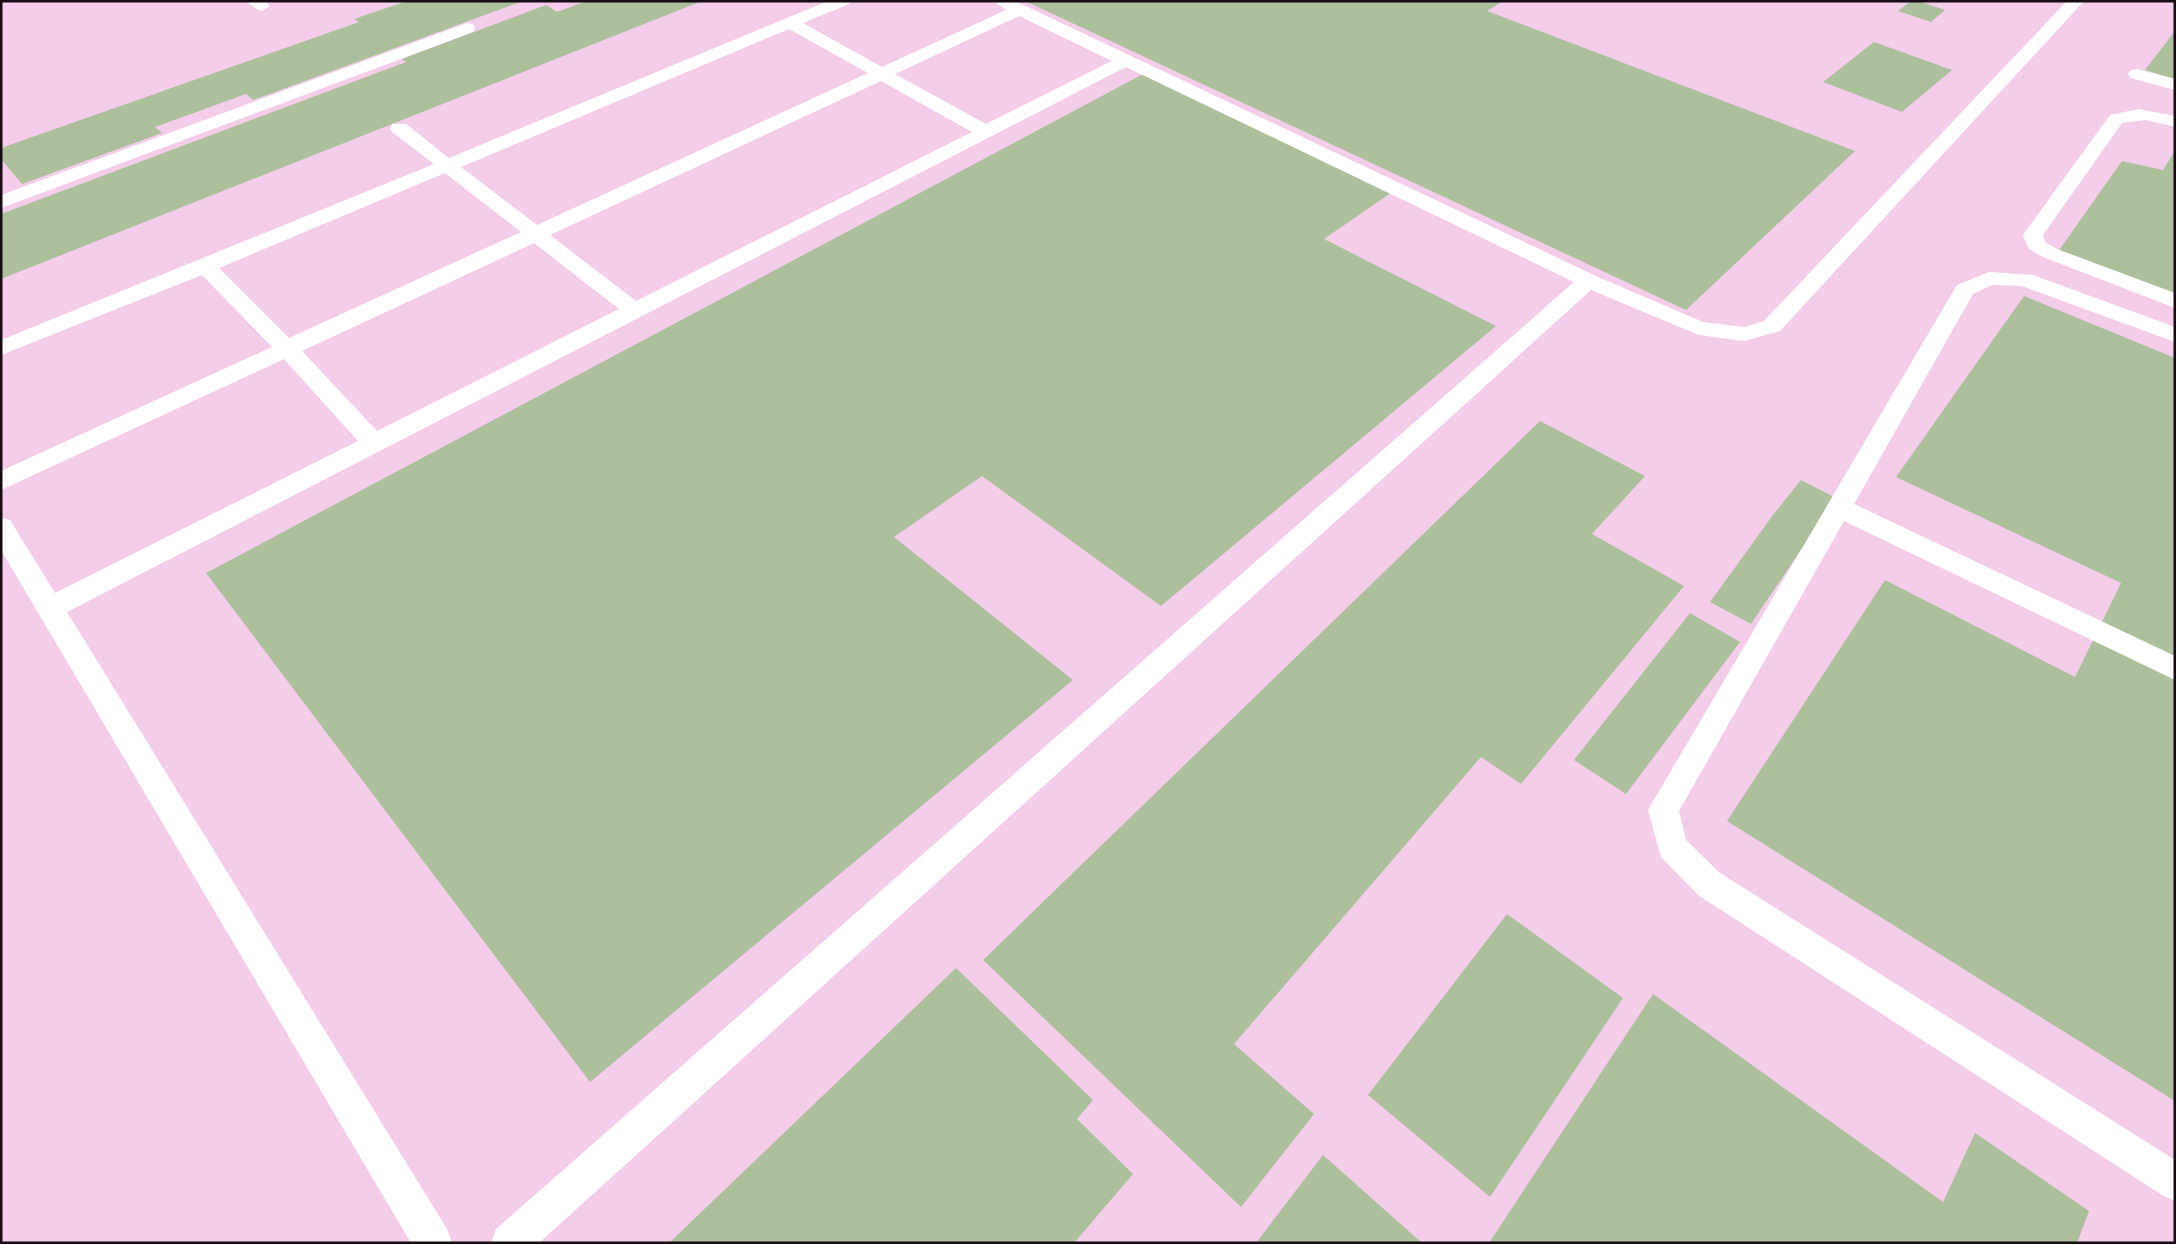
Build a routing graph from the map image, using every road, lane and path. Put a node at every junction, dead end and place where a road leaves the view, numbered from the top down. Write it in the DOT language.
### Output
graph roads {
  1 [pos="842,1"];
  2 [pos="2074,2"];
  3 [pos="1010,5"];
  4 [pos="790,23"];
  5 [pos="467,28"];
  6 [pos="1127,60"];
  7 [pos="881,73"];
  8 [pos="2137,74"];
  9 [pos="2175,85"];
  10 [pos="2175,122"];
  11 [pos="399,128"];
  12 [pos="986,132"];
  13 [pos="446,166"];
  14 [pos="1,202"];
  15 [pos="534,234"];
  16 [pos="205,266"];
  17 [pos="1588,280"];
  18 [pos="2175,301"];
  19 [pos="635,311"];
  20 [pos="2175,336"];
  21 [pos="1,348"];
  22 [pos="287,349"];
  23 [pos="375,444"];
  24 [pos="1,480"];
  25 [pos="1840,508"];
  26 [pos="1,527"];
  27 [pos="50,608"];
  28 [pos="2175,669"];
  29 [pos="2175,1182"];
  30 [pos="433,1243"];
  31 [pos="510,1243"];
  1 -- 4 [label="lane"];
  2 -- 17 [label="lane"];
  3 -- 6 [label="lane"];
  3 -- 7 [label="lane"];
  4 -- 7 [label="lane"];
  4 -- 13 [label="lane"];
  5 -- 14 [label="lane"];
  6 -- 12 [label="lane"];
  6 -- 17 [label="lane"];
  7 -- 12 [label="lane"];
  7 -- 15 [label="lane"];
  8 -- 9 [label="lane"];
  10 -- 18 [label="lane"];
  11 -- 13 [label="lane"];
  12 -- 19 [label="lane"];
  13 -- 15 [label="lane"];
  13 -- 16 [label="lane"];
  15 -- 19 [label="lane"];
  15 -- 22 [label="lane"];
  16 -- 21 [label="lane"];
  16 -- 22 [label="lane"];
  17 -- 31 [label="lane"];
  19 -- 23 [label="lane"];
  20 -- 25 [label="lane"];
  22 -- 23 [label="lane"];
  22 -- 24 [label="lane"];
  23 -- 27 [label="lane"];
  25 -- 28 [label="lane"];
  25 -- 29 [label="lane"];
  26 -- 27 [label="lane"];
  27 -- 30 [label="lane"];
}
